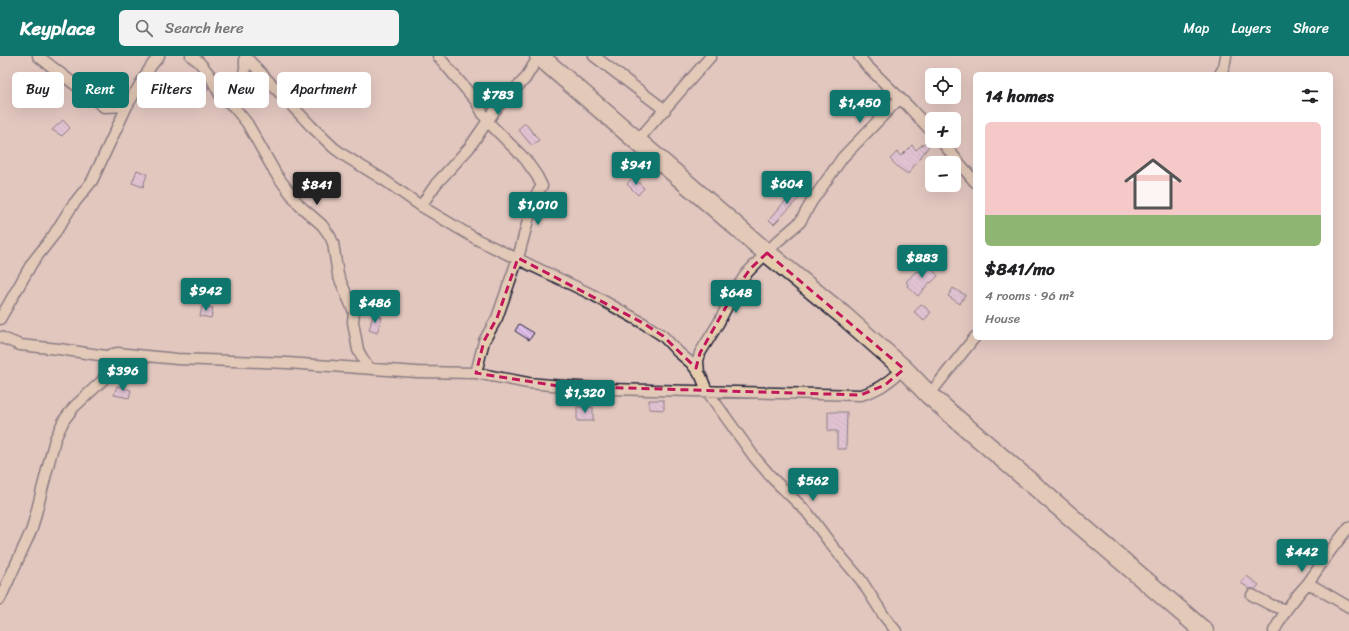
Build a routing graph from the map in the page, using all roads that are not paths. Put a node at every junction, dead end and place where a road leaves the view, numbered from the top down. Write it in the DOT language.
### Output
graph roads {
  1 [pos="38,56"];
  2 [pos="159,56"];
  3 [pos="191,56"];
  4 [pos="245,56"];
  5 [pos="438,56"];
  6 [pos="539,56"];
  7 [pos="594,56"];
  8 [pos="711,56"];
  9 [pos="859,56"];
  10 [pos="1226,56"];
  11 [pos="243,72"];
  12 [pos="1221,72"];
  13 [pos="72,82"];
  14 [pos="214,84"];
  15 [pos="900,98"];
  16 [pos="129,103"];
  17 [pos="126,108"];
  18 [pos="235,108"];
  19 [pos="665,110"];
  20 [pos="487,121"];
  21 [pos="925,125"];
  22 [pos="637,141"];
  23 [pos="946,148"];
  24 [pos="973,180"];
  25 [pos="421,206"];
  26 [pos="768,252"];
  27 [pos="518,258"];
  28 [pos="0,318"];
  29 [pos="0,337"];
  30 [pos="973,340"];
  31 [pos="117,353"];
  32 [pos="371,369"];
  33 [pos="904,369"];
  34 [pos="476,373"];
  35 [pos="699,374"];
  36 [pos="707,391"];
  37 [pos="929,395"];
  38 [pos="1349,527"];
  39 [pos="1308,584"];
  40 [pos="1252,595"];
  41 [pos="0,599"];
  42 [pos="1349,607"];
  43 [pos="1286,610"];
  44 [pos="896,631"];
  45 [pos="1204,631"];
  46 [pos="1274,631"];
  1 -- 13 [label="street"];
  2 -- 16 [label="street"];
  3 -- 14 [label="street"];
  4 -- 11 [label="street"];
  4 -- 25 [label="street"];
  5 -- 20 [label="street"];
  6 -- 20 [label="street"];
  6 -- 22 [label="highway"];
  7 -- 19 [label="street"];
  8 -- 19 [label="street"];
  9 -- 15 [label="street"];
  10 -- 12 [label="street"];
  15 -- 21 [label="street"];
  15 -- 26 [label="street"];
  17 -- 28 [label="street"];
  18 -- 32 [label="street"];
  19 -- 22 [label="street"];
  20 -- 25 [label="street"];
  20 -- 27 [label="street"];
  22 -- 26 [label="highway"];
  23 -- 24 [label="street"];
  25 -- 27 [label="street"];
  26 -- 33 [label="highway"];
  26 -- 35 [label="street"];
  27 -- 34 [label="street"];
  27 -- 35 [label="street"];
  29 -- 31 [label="street"];
  30 -- 37 [label="street"];
  31 -- 32 [label="street"];
  31 -- 41 [label="street"];
  32 -- 34 [label="street"];
  33 -- 36 [label="street"];
  33 -- 37 [label="highway"];
  34 -- 36 [label="street"];
  35 -- 36 [label="street"];
  36 -- 44 [label="street"];
  37 -- 45 [label="highway"];
  38 -- 39 [label="street"];
  39 -- 42 [label="street"];
  39 -- 43 [label="street"];
  40 -- 43 [label="street"];
  43 -- 46 [label="street"];
}
